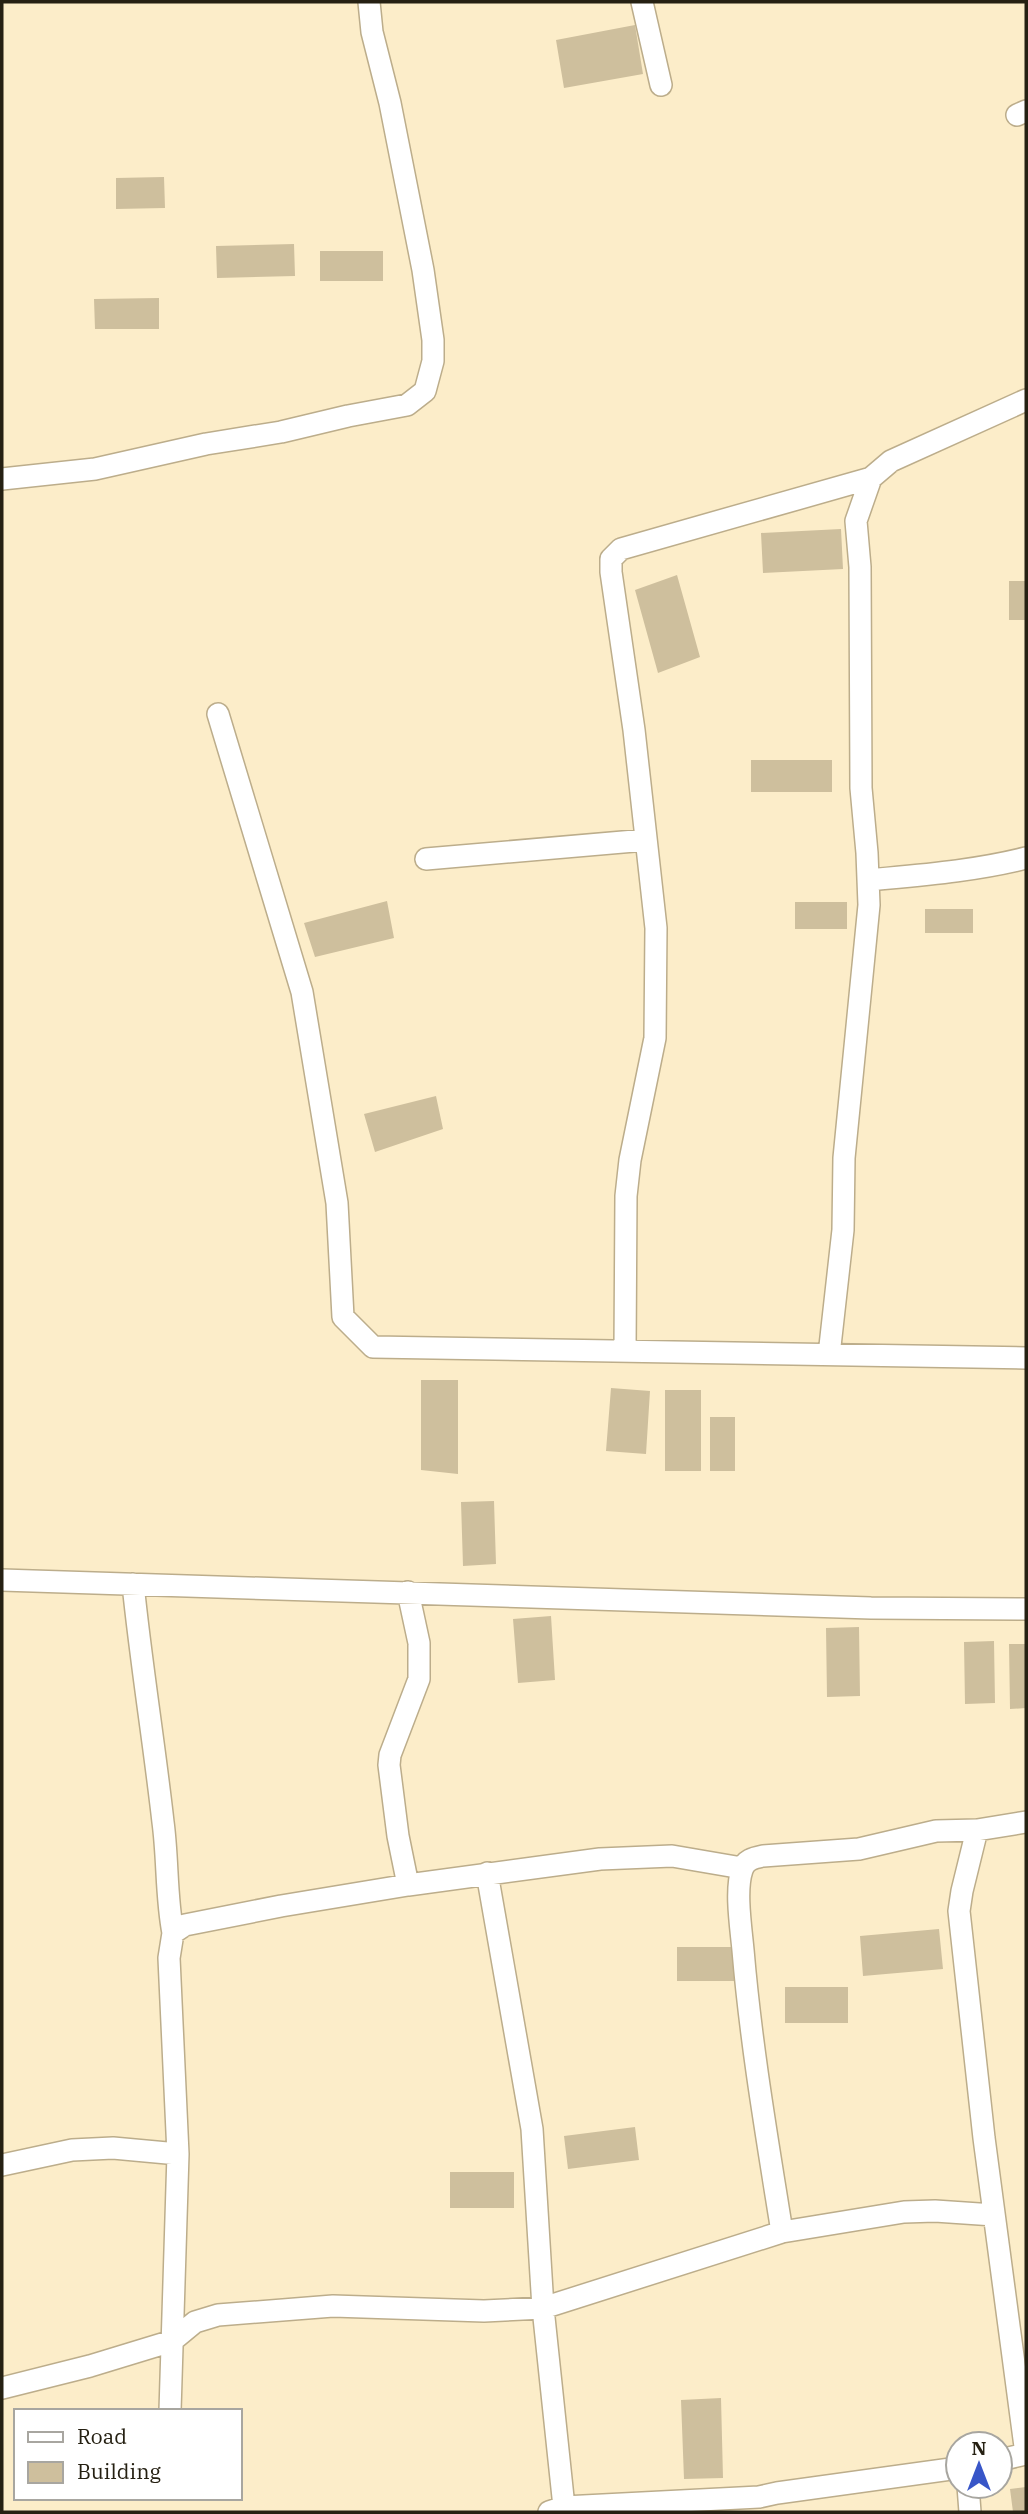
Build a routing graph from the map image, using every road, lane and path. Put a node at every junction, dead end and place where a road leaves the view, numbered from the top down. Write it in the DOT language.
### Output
graph roads {
  1 [pos="369,2"];
  2 [pos="642,2"];
  3 [pos="661,85"];
  4 [pos="1026,400"];
  5 [pos="871,478"];
  6 [pos="2,479"];
  7 [pos="218,714"];
  8 [pos="646,840"];
  9 [pos="1026,858"];
  10 [pos="426,859"];
  11 [pos="869,880"];
  12 [pos="625,1351"];
  13 [pos="829,1354"];
  14 [pos="1026,1358"];
  15 [pos="2,1580"];
  16 [pos="133,1584"];
  17 [pos="408,1592"];
  18 [pos="1026,1609"];
  19 [pos="1026,1822"];
  20 [pos="977,1830"];
  21 [pos="742,1868"];
  22 [pos="487,1873"];
  23 [pos="408,1885"];
  24 [pos="173,1933"];
  25 [pos="178,2154"];
  26 [pos="2,2165"];
  27 [pos="994,2215"];
  28 [pos="782,2232"];
  29 [pos="543,2308"];
  30 [pos="172,2341"];
  31 [pos="2,2388"];
  32 [pos="170,2409"];
  33 [pos="1026,2454"];
  34 [pos="944,2470"];
  35 [pos="758,2505"];
  36 [pos="557,2510"];
  1 -- 6 [label="street"];
  2 -- 3 [label="street"];
  4 -- 5 [label="street"];
  5 -- 8 [label="street"];
  5 -- 11 [label="street"];
  7 -- 12 [label="street"];
  8 -- 10 [label="street"];
  8 -- 12 [label="street"];
  9 -- 11 [label="street"];
  11 -- 13 [label="street"];
  12 -- 13 [label="street"];
  13 -- 14 [label="street"];
  15 -- 16 [label="street"];
  16 -- 17 [label="street"];
  16 -- 24 [label="street"];
  17 -- 18 [label="street"];
  17 -- 23 [label="street"];
  19 -- 20 [label="street"];
  20 -- 21 [label="street"];
  20 -- 27 [label="street"];
  21 -- 22 [label="street"];
  21 -- 28 [label="street"];
  22 -- 23 [label="street"];
  22 -- 29 [label="street"];
  23 -- 24 [label="street"];
  24 -- 25 [label="street"];
  25 -- 26 [label="street"];
  25 -- 30 [label="street"];
  27 -- 28 [label="street"];
  27 -- 33 [label="street"];
  28 -- 29 [label="street"];
  29 -- 30 [label="street"];
  29 -- 36 [label="street"];
  30 -- 31 [label="street"];
  30 -- 32 [label="street"];
  34 -- 35 [label="street"];
  35 -- 36 [label="street"];
}
